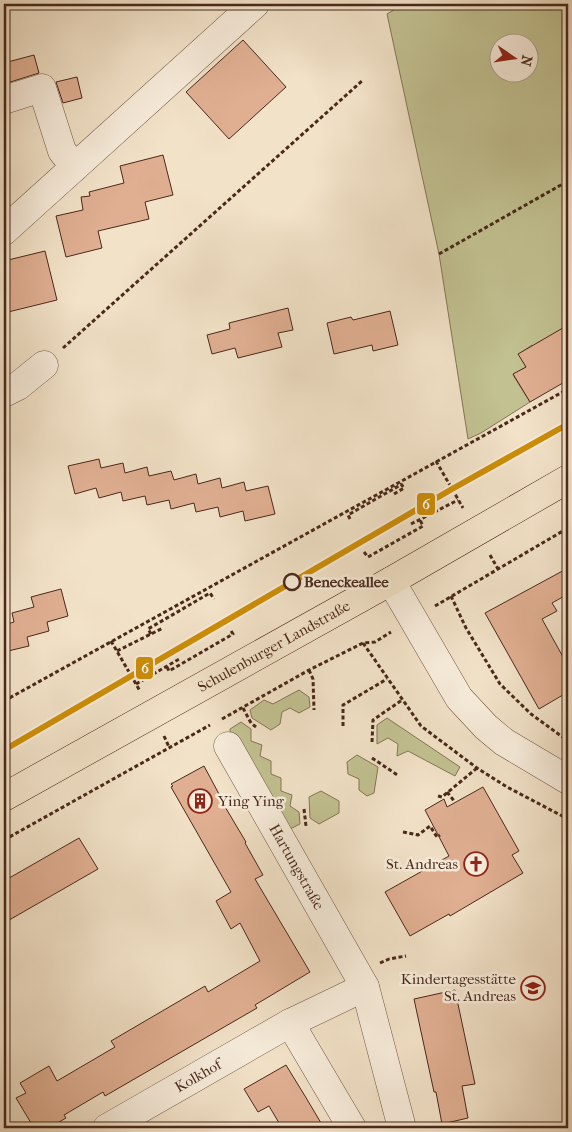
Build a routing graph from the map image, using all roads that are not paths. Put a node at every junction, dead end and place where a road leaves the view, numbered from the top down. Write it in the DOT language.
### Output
graph roads {
  1 [pos="255,4"];
  2 [pos="4,100"];
  3 [pos="75,166"];
  4 [pos="8,217"];
  5 [pos="44,365"];
  6 [pos="4,393"];
  7 [pos="568,479"];
  8 [pos="390,581"];
  9 [pos="228,746"];
  10 [pos="568,780"];
  11 [pos="4,797"];
  12 [pos="372,976"];
  13 [pos="290,1023"];
  14 [pos="107,1128"];
  15 [pos="352,1128"];
  16 [pos="402,1128"];
  1 -- 3 [label="street"];
  2 -- 3 [label="street"];
  3 -- 4 [label="street"];
  5 -- 6 [label="street"];
  7 -- 8 [label="main road, Schulenburger Landstraße"];
  8 -- 10 [label="street"];
  8 -- 11 [label="main road, Schulenburger Landstraße"];
  9 -- 12 [label="street, Hartungstraße"];
  12 -- 13 [label="street"];
  12 -- 16 [label="street, Hartungstraße"];
  13 -- 14 [label="street, Kolkhof"];
  13 -- 15 [label="street"];
}
